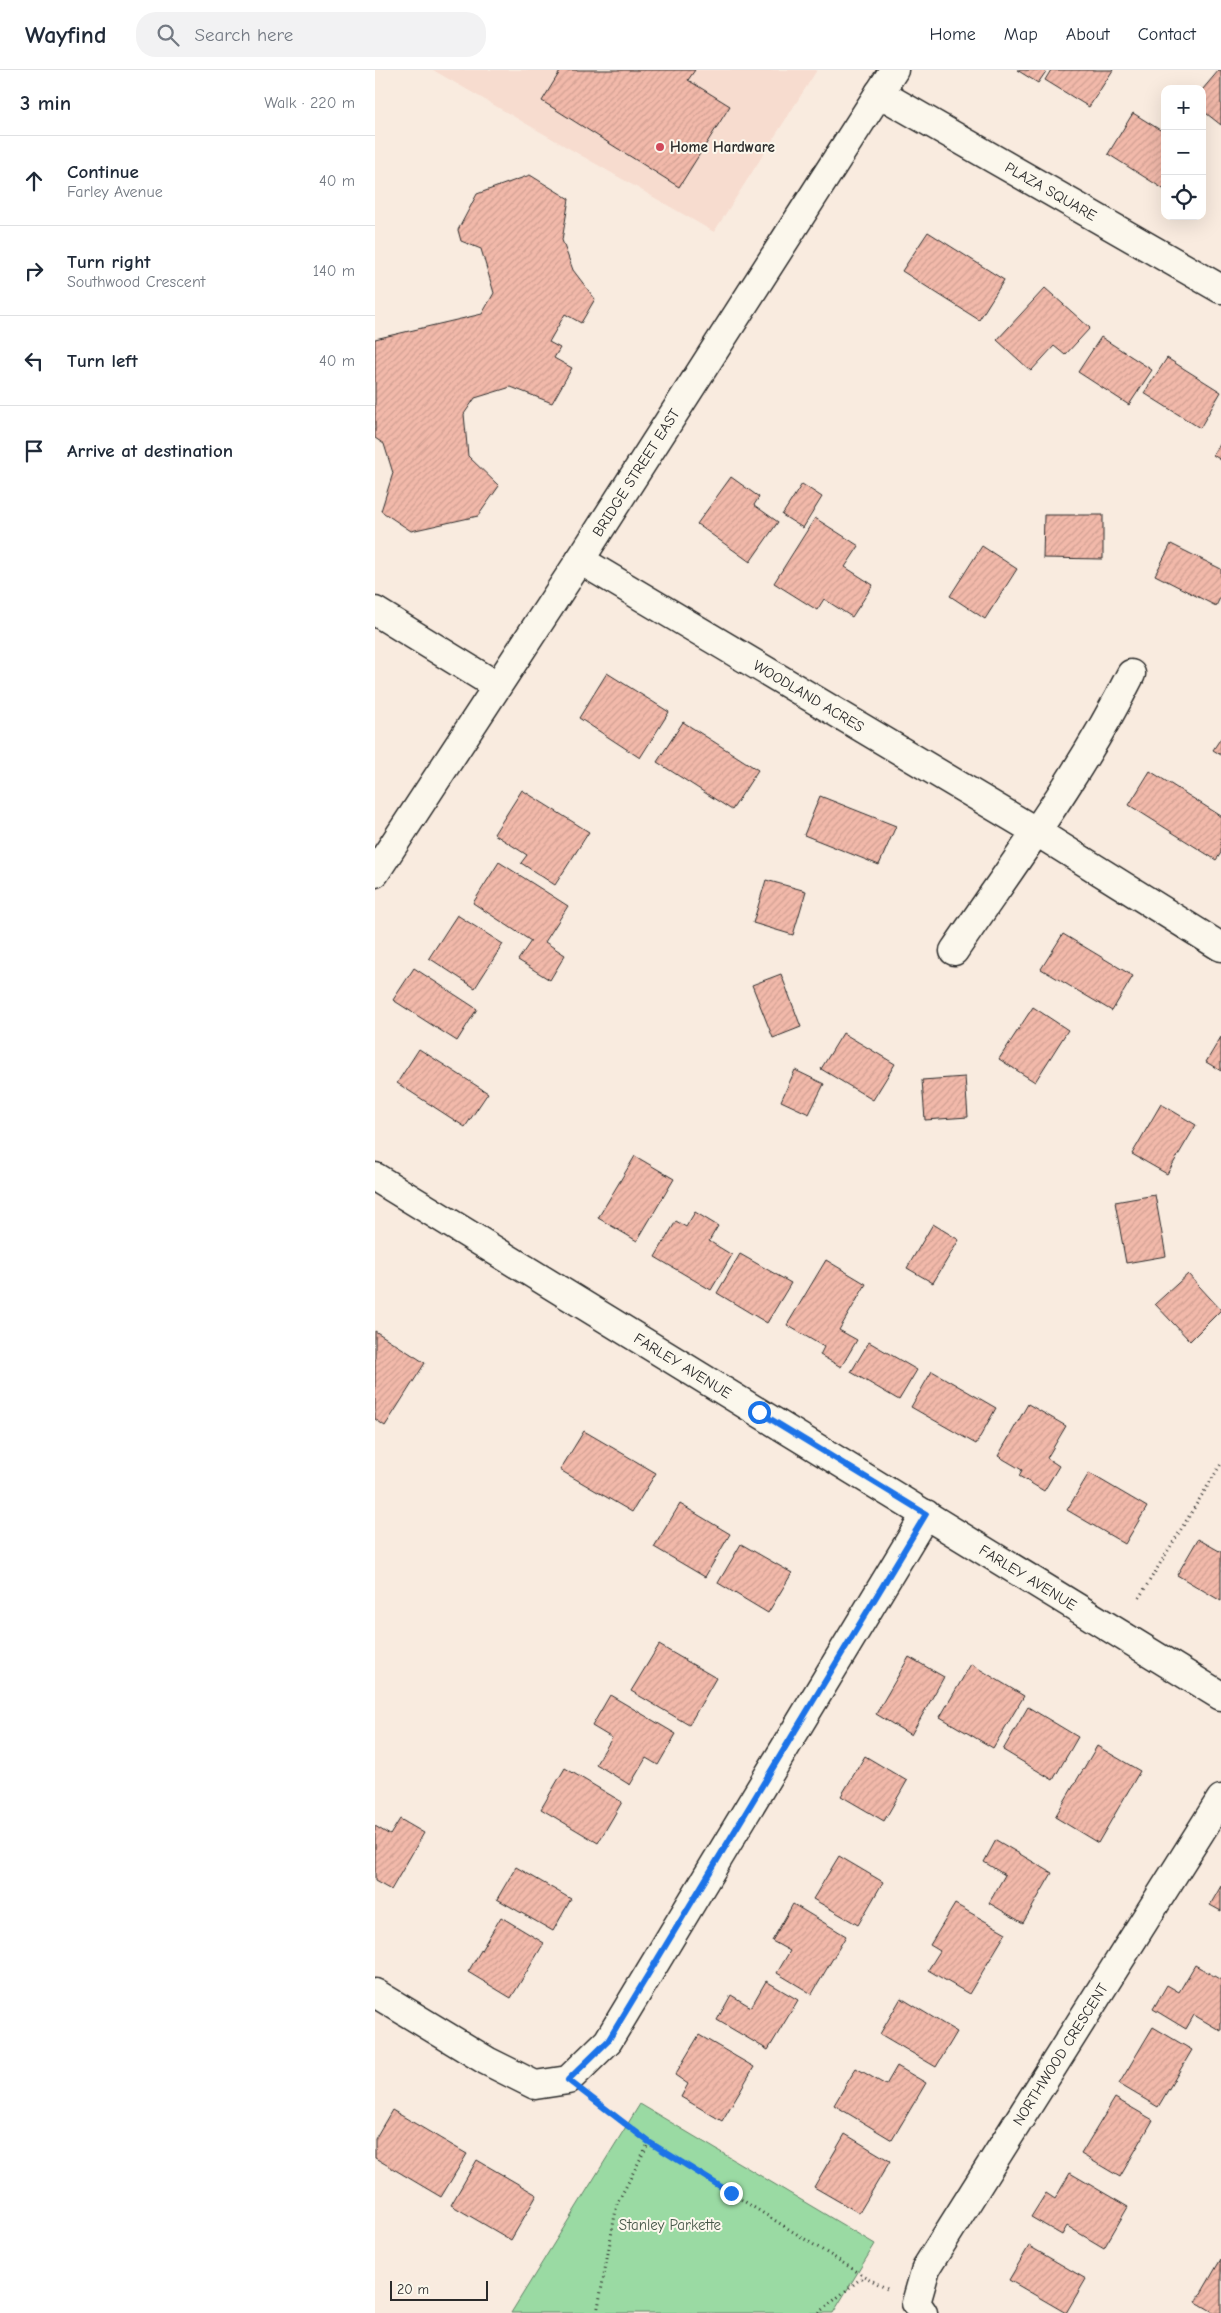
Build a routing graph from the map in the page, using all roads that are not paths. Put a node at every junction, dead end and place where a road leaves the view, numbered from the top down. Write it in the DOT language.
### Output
graph roads {
  1 [pos="887,77"];
  2 [pos="1221,289"];
  3 [pos="580,560"];
  4 [pos="375,611"];
  5 [pos="1131,674"];
  6 [pos="497,686"];
  7 [pos="1037,832"];
  8 [pos="375,873"];
  9 [pos="1221,947"];
  10 [pos="953,951"];
  11 [pos="375,1177"];
  12 [pos="926,1514"];
  13 [pos="1221,1696"];
  14 [pos="1221,1798"];
  15 [pos="375,1994"];
  16 [pos="919,2308"];
  1 -- 2 [label="street, PLAZA SQUARE"];
  1 -- 3 [label="street, BRIDGE STREET EAST"];
  3 -- 6 [label="street, BRIDGE STREET EAST"];
  3 -- 7 [label="street, WOODLAND ACRES"];
  4 -- 6 [label="street"];
  5 -- 7 [label="street"];
  6 -- 8 [label="street, BRIDGE STREET EAST"];
  7 -- 9 [label="street, WOODLAND ACRES"];
  7 -- 10 [label="street"];
  11 -- 12 [label="street, FARLEY AVENUE"];
  12 -- 13 [label="street, FARLEY AVENUE"];
  12 -- 15 [label="street"];
  14 -- 16 [label="street, NORTHWOOD CRESCENT"];
}
